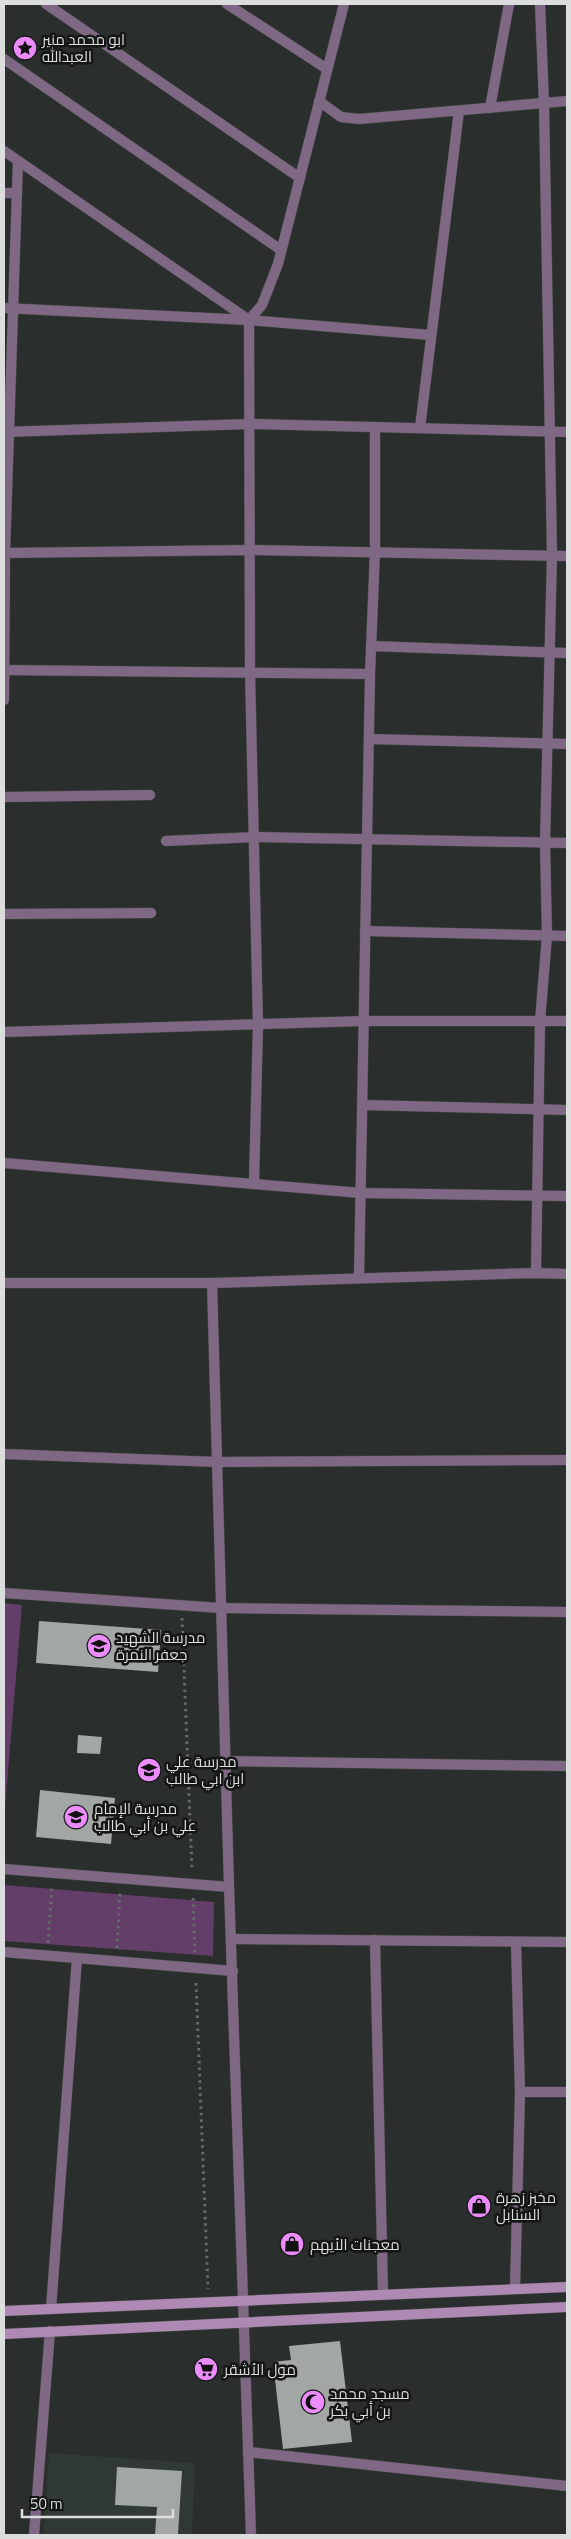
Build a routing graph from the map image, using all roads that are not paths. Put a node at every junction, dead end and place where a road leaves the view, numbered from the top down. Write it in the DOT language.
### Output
graph roads {
  1 [pos="46,4"];
  2 [pos="227,4"];
  3 [pos="344,4"];
  4 [pos="509,4"];
  5 [pos="540,4"];
  6 [pos="4,59"];
  7 [pos="327,69"];
  8 [pos="320,101"];
  9 [pos="567,102"];
  10 [pos="544,103"];
  11 [pos="490,108"];
  12 [pos="459,110"];
  13 [pos="4,151"];
  14 [pos="18,161"];
  15 [pos="300,178"];
  16 [pos="4,193"];
  17 [pos="17,193"];
  18 [pos="281,250"];
  19 [pos="8,308"];
  20 [pos="249,320"];
  21 [pos="430,335"];
  22 [pos="250,424"];
  23 [pos="375,427"];
  24 [pos="420,428"];
  25 [pos="6,432"];
  26 [pos="551,432"];
  27 [pos="567,432"];
  28 [pos="250,550"];
  29 [pos="375,551"];
  30 [pos="4,553"];
  31 [pos="552,555"];
  32 [pos="567,556"];
  33 [pos="371,646"];
  34 [pos="550,653"];
  35 [pos="567,653"];
  36 [pos="4,670"];
  37 [pos="250,672"];
  38 [pos="370,674"];
  39 [pos="4,700"];
  40 [pos="369,739"];
  41 [pos="549,744"];
  42 [pos="567,744"];
  43 [pos="150,795"];
  44 [pos="4,797"];
  45 [pos="256,838"];
  46 [pos="367,838"];
  47 [pos="166,841"];
  48 [pos="545,843"];
  49 [pos="567,843"];
  50 [pos="151,913"];
  51 [pos="4,914"];
  52 [pos="365,931"];
  53 [pos="547,936"];
  54 [pos="567,936"];
  55 [pos="364,1021"];
  56 [pos="540,1021"];
  57 [pos="567,1021"];
  58 [pos="258,1025"];
  59 [pos="4,1032"];
  60 [pos="363,1105"];
  61 [pos="539,1110"];
  62 [pos="567,1110"];
  63 [pos="4,1163"];
  64 [pos="254,1182"];
  65 [pos="361,1193"];
  66 [pos="536,1196"];
  67 [pos="567,1196"];
  68 [pos="536,1273"];
  69 [pos="567,1274"];
  70 [pos="359,1278"];
  71 [pos="212,1283"];
  72 [pos="4,1284"];
  73 [pos="4,1454"];
  74 [pos="567,1460"];
  75 [pos="217,1462"];
  76 [pos="4,1593"];
  77 [pos="221,1608"];
  78 [pos="567,1612"];
  79 [pos="225,1762"];
  80 [pos="567,1766"];
  81 [pos="4,1869"];
  82 [pos="229,1887"];
  83 [pos="231,1939"];
  84 [pos="375,1940"];
  85 [pos="516,1942"];
  86 [pos="567,1942"];
  87 [pos="4,1952"];
  88 [pos="77,1958"];
  89 [pos="233,1970"];
  90 [pos="520,2092"];
  91 [pos="567,2092"];
  92 [pos="567,2287"];
  93 [pos="515,2288"];
  94 [pos="383,2293"];
  95 [pos="243,2301"];
  96 [pos="567,2307"];
  97 [pos="51,2309"];
  98 [pos="4,2311"];
  99 [pos="244,2322"];
  100 [pos="50,2331"];
  101 [pos="4,2334"];
  102 [pos="248,2452"];
  103 [pos="567,2486"];
  104 [pos="34,2535"];
  105 [pos="251,2535"];
  1 -- 15 [label="street"];
  2 -- 7 [label="street"];
  3 -- 7 [label="street"];
  4 -- 11 [label="street"];
  5 -- 10 [label="street"];
  6 -- 18 [label="street"];
  7 -- 8 [label="street"];
  8 -- 12 [label="street"];
  8 -- 15 [label="street"];
  9 -- 10 [label="street"];
  10 -- 11 [label="street"];
  10 -- 26 [label="street"];
  11 -- 12 [label="street"];
  12 -- 21 [label="street"];
  13 -- 14 [label="street"];
  14 -- 17 [label="street"];
  14 -- 20 [label="street"];
  15 -- 18 [label="street"];
  16 -- 17 [label="street"];
  17 -- 19 [label="street"];
  18 -- 20 [label="street"];
  19 -- 20 [label="street"];
  19 -- 25 [label="street"];
  20 -- 21 [label="street"];
  20 -- 22 [label="street"];
  21 -- 24 [label="street"];
  22 -- 23 [label="street"];
  22 -- 25 [label="street"];
  22 -- 28 [label="street"];
  23 -- 24 [label="street"];
  23 -- 29 [label="street"];
  24 -- 26 [label="street"];
  25 -- 30 [label="street"];
  26 -- 27 [label="street"];
  26 -- 31 [label="street"];
  28 -- 29 [label="street"];
  28 -- 30 [label="street"];
  28 -- 37 [label="street"];
  29 -- 31 [label="street"];
  29 -- 33 [label="street"];
  30 -- 36 [label="street"];
  31 -- 32 [label="street"];
  31 -- 34 [label="street"];
  33 -- 34 [label="street"];
  33 -- 38 [label="street"];
  34 -- 35 [label="street"];
  34 -- 41 [label="street"];
  36 -- 37 [label="street"];
  36 -- 39 [label="street"];
  37 -- 38 [label="street"];
  37 -- 45 [label="street"];
  38 -- 40 [label="street"];
  40 -- 41 [label="street"];
  40 -- 46 [label="street"];
  41 -- 42 [label="street"];
  41 -- 48 [label="street"];
  43 -- 44 [label="street"];
  45 -- 46 [label="street"];
  45 -- 47 [label="street"];
  45 -- 58 [label="street"];
  46 -- 48 [label="street"];
  46 -- 52 [label="street"];
  48 -- 49 [label="street"];
  48 -- 53 [label="street"];
  50 -- 51 [label="street"];
  52 -- 53 [label="street"];
  52 -- 55 [label="street"];
  53 -- 54 [label="street"];
  53 -- 56 [label="street"];
  55 -- 56 [label="street"];
  55 -- 58 [label="street"];
  55 -- 60 [label="street"];
  56 -- 57 [label="street"];
  56 -- 61 [label="street"];
  58 -- 59 [label="street"];
  58 -- 64 [label="street"];
  60 -- 61 [label="street"];
  60 -- 65 [label="street"];
  61 -- 62 [label="street"];
  61 -- 66 [label="street"];
  63 -- 64 [label="street"];
  64 -- 65 [label="street"];
  65 -- 66 [label="street"];
  65 -- 70 [label="street"];
  66 -- 67 [label="street"];
  66 -- 68 [label="street"];
  68 -- 69 [label="street"];
  68 -- 70 [label="street"];
  70 -- 71 [label="street"];
  71 -- 72 [label="street"];
  71 -- 75 [label="street"];
  73 -- 75 [label="street"];
  74 -- 75 [label="street"];
  75 -- 77 [label="street"];
  76 -- 77 [label="street"];
  77 -- 78 [label="street"];
  77 -- 79 [label="street"];
  79 -- 80 [label="street"];
  79 -- 82 [label="street"];
  81 -- 82 [label="street"];
  82 -- 83 [label="street"];
  83 -- 84 [label="street"];
  83 -- 89 [label="street"];
  84 -- 85 [label="street"];
  84 -- 94 [label="street"];
  85 -- 86 [label="street"];
  85 -- 90 [label="street"];
  87 -- 88 [label="street"];
  88 -- 89 [label="street"];
  88 -- 97 [label="street"];
  89 -- 95 [label="street"];
  90 -- 91 [label="street"];
  90 -- 93 [label="street"];
  92 -- 93 [label="main road"];
  93 -- 94 [label="main road"];
  94 -- 95 [label="main road"];
  95 -- 97 [label="main road"];
  95 -- 99 [label="street"];
  96 -- 99 [label="main road"];
  97 -- 98 [label="main road"];
  99 -- 100 [label="main road"];
  99 -- 102 [label="street"];
  100 -- 101 [label="main road"];
  100 -- 104 [label="street"];
  102 -- 103 [label="street"];
  102 -- 105 [label="street"];
}
